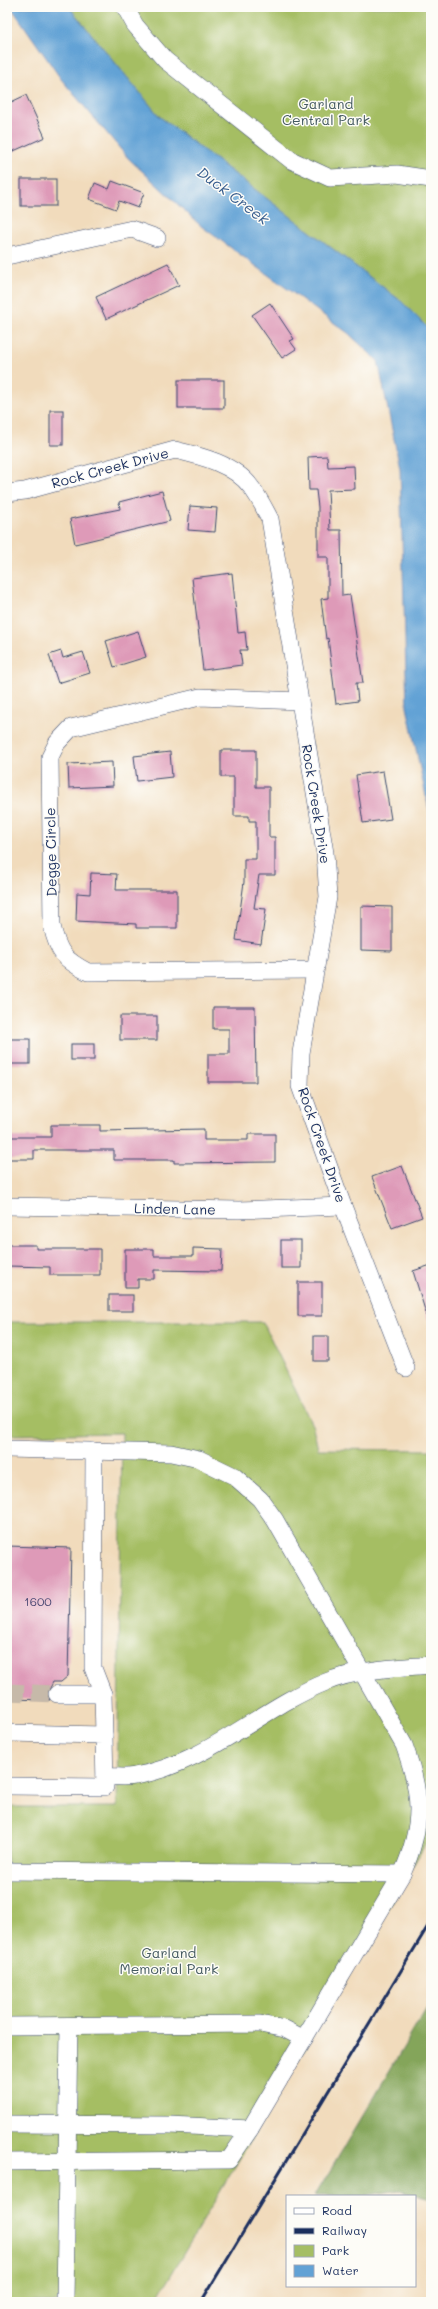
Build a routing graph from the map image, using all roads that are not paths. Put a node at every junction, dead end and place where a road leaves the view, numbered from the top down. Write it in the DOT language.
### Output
graph roads {
  1 [pos="125,7"];
  2 [pos="431,179"];
  3 [pos="157,238"];
  4 [pos="7,256"];
  5 [pos="7,493"];
  6 [pos="300,701"];
  7 [pos="315,970"];
  8 [pos="7,1206"];
  9 [pos="343,1206"];
  10 [pos="406,1368"];
  11 [pos="7,1449"];
  12 [pos="94,1451"];
  13 [pos="431,1665"];
  14 [pos="363,1673"];
  15 [pos="57,1694"];
  16 [pos="103,1694"];
  17 [pos="7,1733"];
  18 [pos="104,1734"];
  19 [pos="105,1776"];
  20 [pos="7,1786"];
  21 [pos="7,1872"];
  22 [pos="402,1874"];
  23 [pos="7,2026"];
  24 [pos="69,2026"];
  25 [pos="304,2039"];
  26 [pos="7,2124"];
  27 [pos="67,2125"];
  28 [pos="250,2129"];
  29 [pos="7,2162"];
  30 [pos="66,2162"];
  31 [pos="65,2302"];
  1 -- 2 [label="street"];
  3 -- 4 [label="street"];
  5 -- 6 [label="street, Rock Creek Drive"];
  6 -- 7 [label="street, Rock Creek Drive"];
  6 -- 7 [label="street, Degge Circle"];
  7 -- 9 [label="street, Rock Creek Drive"];
  8 -- 9 [label="street, Linden Lane"];
  9 -- 10 [label="street, Rock Creek Drive"];
  11 -- 12 [label="street"];
  12 -- 14 [label="street"];
  12 -- 16 [label="street"];
  13 -- 14 [label="street"];
  14 -- 19 [label="street"];
  14 -- 22 [label="street"];
  15 -- 16 [label="street"];
  16 -- 18 [label="street"];
  17 -- 18 [label="street"];
  18 -- 19 [label="street"];
  19 -- 20 [label="street"];
  21 -- 22 [label="street"];
  22 -- 25 [label="street"];
  23 -- 24 [label="street"];
  24 -- 25 [label="street"];
  24 -- 27 [label="street"];
  25 -- 28 [label="street"];
  26 -- 27 [label="street"];
  27 -- 28 [label="street"];
  27 -- 30 [label="street"];
  28 -- 30 [label="street"];
  29 -- 30 [label="street"];
  30 -- 31 [label="street"];
}
